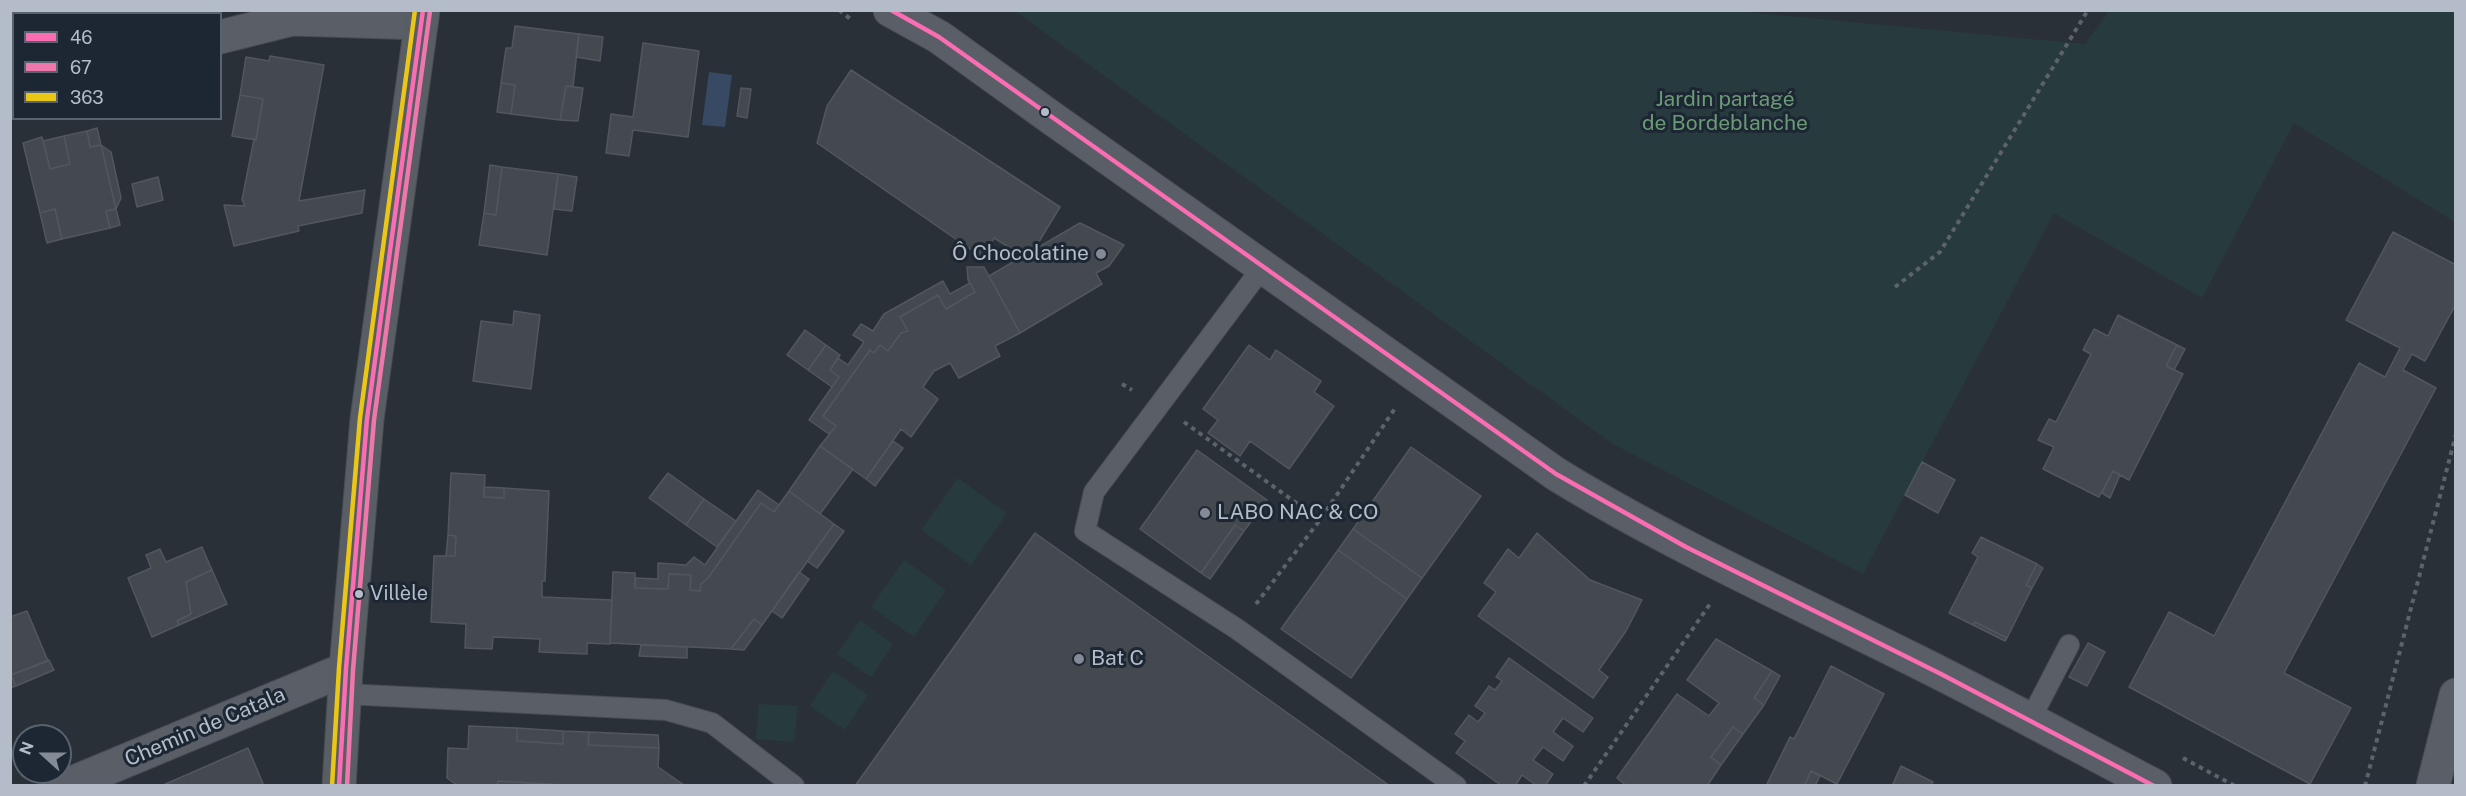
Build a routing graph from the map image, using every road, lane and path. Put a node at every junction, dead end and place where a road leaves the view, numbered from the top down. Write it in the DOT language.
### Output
graph roads {
  1 [pos="890,10"];
  2 [pos="2088,10"];
  3 [pos="422,17"];
  4 [pos="222,37"];
  5 [pos="1262,268"];
  6 [pos="1895,287"];
  7 [pos="1417,377"];
  8 [pos="1122,384"];
  9 [pos="1160,405"];
  10 [pos="2456,434"];
  11 [pos="1320,520"];
  12 [pos="1733,572"];
  13 [pos="1237,629"];
  14 [pos="2069,645"];
  15 [pos="345,681"];
  16 [pos="2456,695"];
  17 [pos="2030,720"];
  18 [pos="2175,754"];
  19 [pos="2441,783"];
  20 [pos="65,786"];
  21 [pos="339,786"];
  22 [pos="794,786"];
  23 [pos="1456,786"];
  24 [pos="1584,786"];
  25 [pos="2155,786"];
  26 [pos="2235,786"];
  27 [pos="2365,786"];
  1 -- 5 [label="street"];
  2 -- 6 [label="path"];
  3 -- 4 [label="street"];
  3 -- 15 [label="main road"];
  5 -- 7 [label="street"];
  5 -- 9 [label="lane"];
  7 -- 11 [label="path"];
  7 -- 12 [label="street"];
  8 -- 9 [label="path"];
  9 -- 11 [label="path"];
  9 -- 13 [label="lane"];
  10 -- 27 [label="path"];
  11 -- 13 [label="path"];
  12 -- 17 [label="street"];
  12 -- 24 [label="path"];
  13 -- 23 [label="lane"];
  14 -- 17 [label="lane"];
  15 -- 20 [label="street, Chemin de Catala"];
  15 -- 21 [label="main road"];
  15 -- 22 [label="lane"];
  16 -- 19 [label="street"];
  17 -- 25 [label="street"];
  18 -- 26 [label="path"];
}
